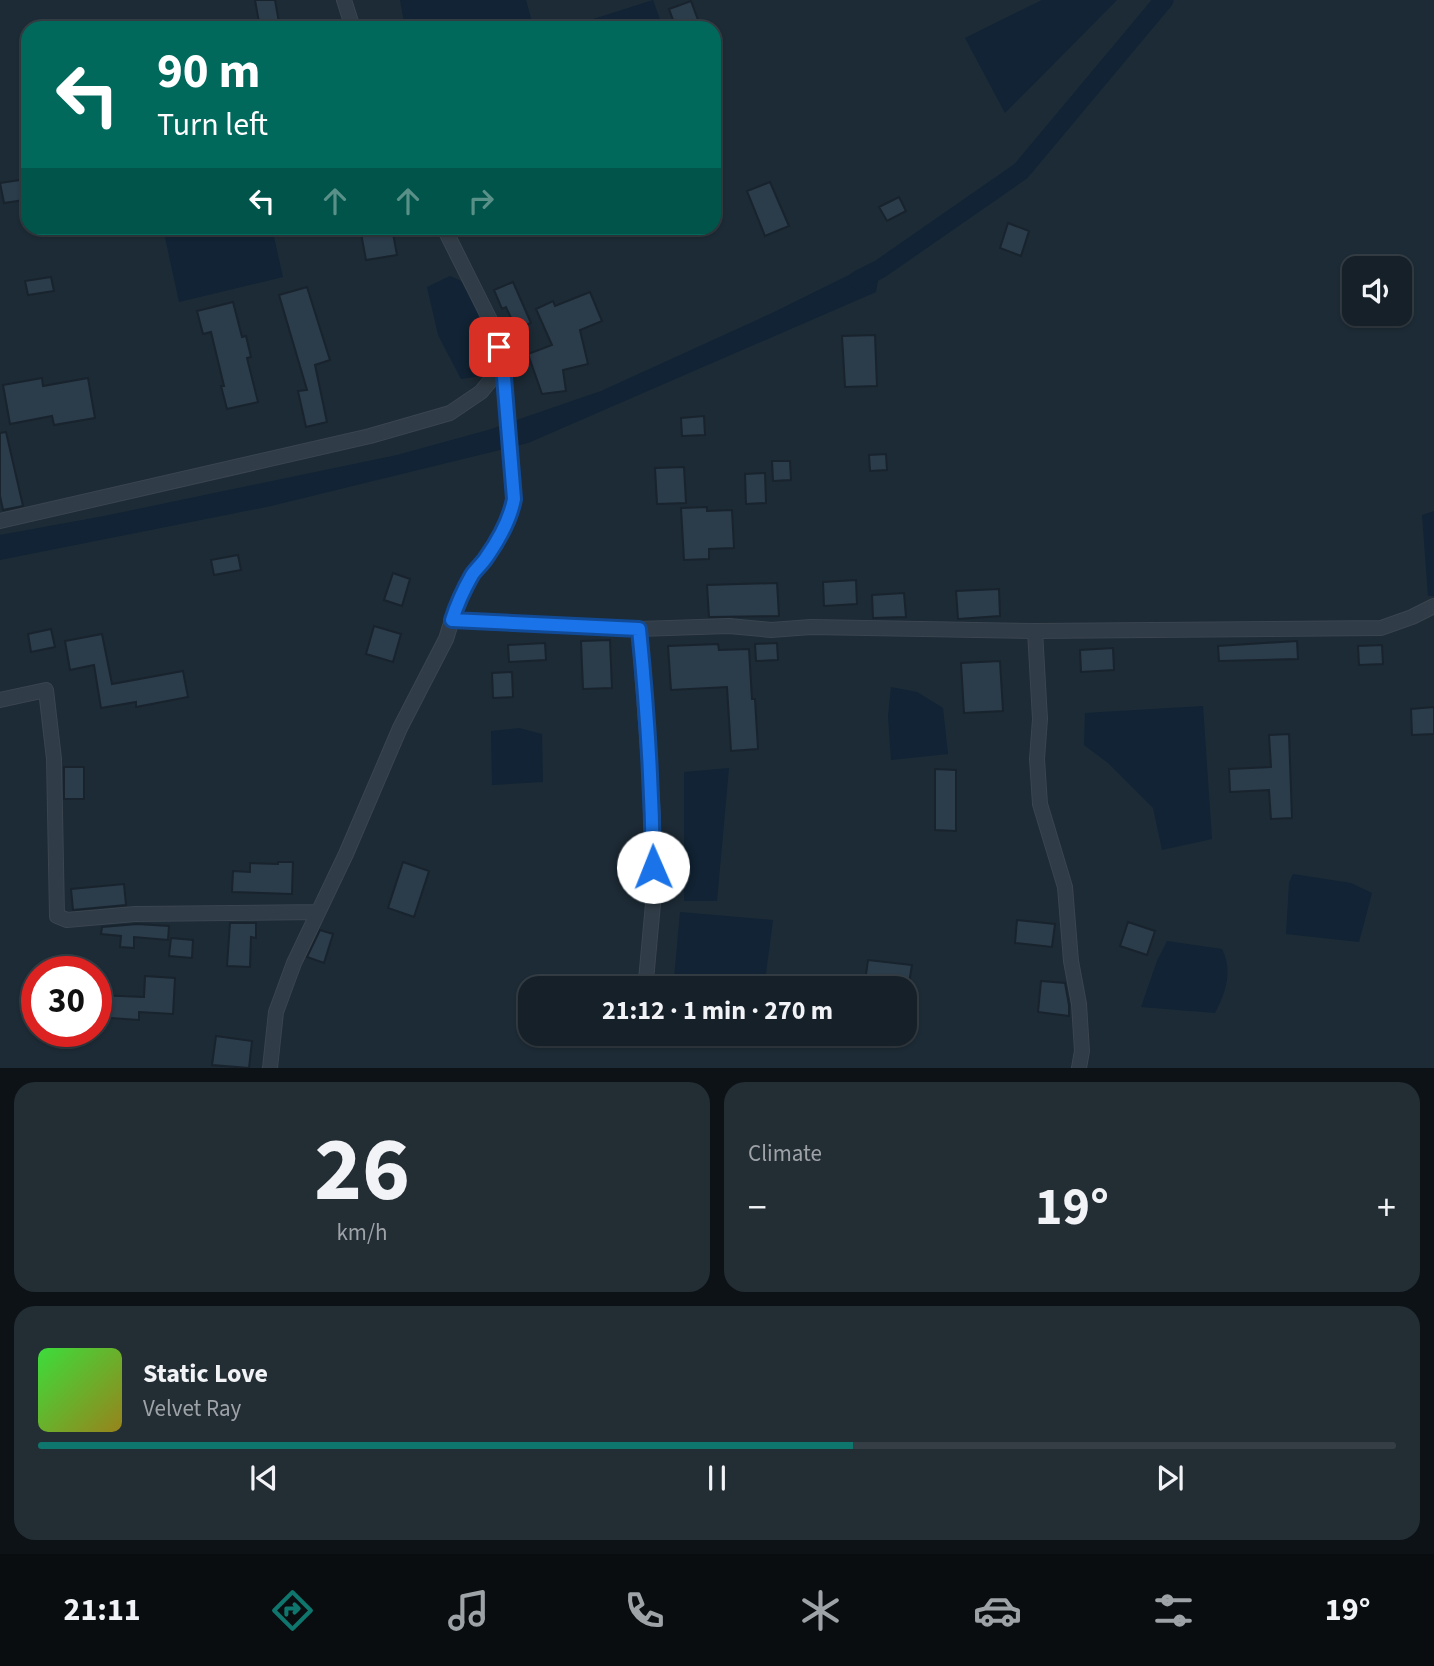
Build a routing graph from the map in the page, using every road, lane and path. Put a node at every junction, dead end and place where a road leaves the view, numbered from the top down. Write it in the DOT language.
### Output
graph roads {
  1 [pos="344,0"];
  2 [pos="351,21"];
  3 [pos="448,235"];
  4 [pos="503,365"];
  5 [pos="0,521"];
  6 [pos="1434,606"];
  7 [pos="452,620"];
  8 [pos="639,629"];
  9 [pos="1035,631"];
  10 [pos="0,700"];
  11 [pos="318,912"];
  12 [pos="646,976"];
  13 [pos="270,1068"];
  14 [pos="1079,1068"];
  1 -- 2 [label="street"];
  3 -- 4 [label="street"];
  4 -- 5 [label="street"];
  4 -- 7 [label="street"];
  6 -- 9 [label="street"];
  7 -- 8 [label="street"];
  7 -- 11 [label="street"];
  8 -- 9 [label="street"];
  8 -- 12 [label="street"];
  9 -- 14 [label="street"];
  10 -- 11 [label="street"];
  11 -- 13 [label="street"];
}
